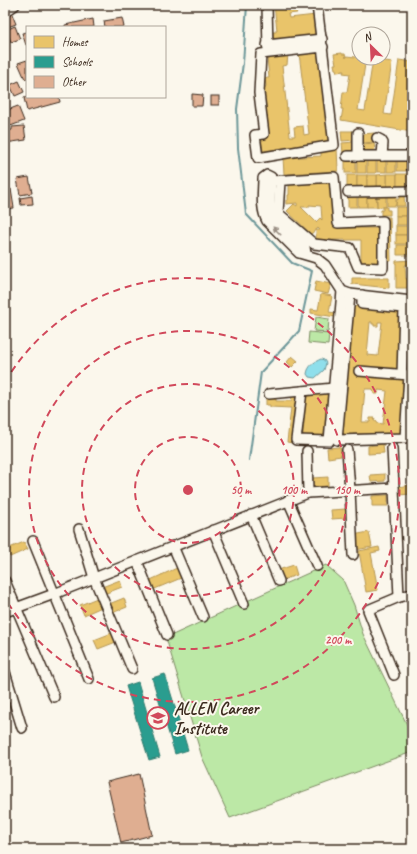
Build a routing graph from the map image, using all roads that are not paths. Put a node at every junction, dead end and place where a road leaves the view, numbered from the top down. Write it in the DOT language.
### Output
graph roads {
  1 [pos="15,5"];
  2 [pos="267,5"];
  3 [pos="317,5"];
  4 [pos="5,12"];
  5 [pos="322,43"];
  6 [pos="268,49"];
  7 [pos="358,133"];
  8 [pos="377,138"];
  9 [pos="347,156"];
  10 [pos="358,156"];
  11 [pos="382,156"];
  12 [pos="412,156"];
  13 [pos="265,157"];
  14 [pos="412,168"];
  15 [pos="272,179"];
  16 [pos="412,191"];
  17 [pos="348,192"];
  18 [pos="346,292"];
  19 [pos="362,295"];
  20 [pos="412,301"];
  21 [pos="412,370"];
  22 [pos="360,371"];
  23 [pos="402,372"];
  24 [pos="334,388"];
  25 [pos="302,391"];
  26 [pos="269,394"];
  27 [pos="392,448"];
  28 [pos="347,450"];
  29 [pos="307,451"];
  30 [pos="394,488"];
  31 [pos="350,490"];
  32 [pos="308,493"];
  33 [pos="288,500"];
  34 [pos="251,515"];
  35 [pos="79,529"];
  36 [pos="213,530"];
  37 [pos="33,541"];
  38 [pos="173,546"];
  39 [pos="353,554"];
  40 [pos="137,561"];
  41 [pos="317,566"];
  42 [pos="94,578"];
  43 [pos="5,581"];
  44 [pos="279,581"];
  45 [pos="54,594"];
  46 [pos="412,594"];
  47 [pos="399,597"];
  48 [pos="244,604"];
  49 [pos="16,607"];
  50 [pos="5,612"];
  51 [pos="204,617"];
  52 [pos="167,634"];
  53 [pos="132,669"];
  54 [pos="5,672"];
  55 [pos="394,675"];
  56 [pos="89,678"];
  57 [pos="54,697"];
  58 [pos="22,728"];
  1 -- 4 [label="street"];
  2 -- 6 [label="street"];
  3 -- 5 [label="street"];
  5 -- 6 [label="street"];
  5 -- 13 [label="street"];
  6 -- 13 [label="street"];
  7 -- 10 [label="street"];
  8 -- 11 [label="street"];
  9 -- 10 [label="street"];
  10 -- 11 [label="street"];
  11 -- 12 [label="street"];
  12 -- 14 [label="street"];
  13 -- 15 [label="street"];
  15 -- 15 [label="street"];
  15 -- 18 [label="street"];
  16 -- 17 [label="street"];
  18 -- 19 [label="street"];
  18 -- 23 [label="street"];
  18 -- 24 [label="street"];
  19 -- 20 [label="street"];
  19 -- 23 [label="street"];
  21 -- 23 [label="street"];
  22 -- 23 [label="street"];
  24 -- 25 [label="street"];
  24 -- 25 [label="street"];
  25 -- 26 [label="street"];
  27 -- 30 [label="street"];
  28 -- 31 [label="street"];
  29 -- 32 [label="street"];
  30 -- 31 [label="street"];
  30 -- 47 [label="street"];
  31 -- 32 [label="street"];
  31 -- 39 [label="street"];
  32 -- 33 [label="street"];
  33 -- 34 [label="street"];
  33 -- 41 [label="street"];
  34 -- 36 [label="street"];
  34 -- 44 [label="street"];
  35 -- 42 [label="street"];
  36 -- 38 [label="street"];
  36 -- 48 [label="street"];
  37 -- 45 [label="street"];
  38 -- 40 [label="street"];
  38 -- 51 [label="street"];
  40 -- 42 [label="street"];
  40 -- 52 [label="street"];
  42 -- 45 [label="street"];
  42 -- 53 [label="street"];
  43 -- 49 [label="street"];
  45 -- 49 [label="street"];
  45 -- 56 [label="street"];
  46 -- 47 [label="street"];
  47 -- 55 [label="street"];
  49 -- 50 [label="street"];
  49 -- 57 [label="street"];
  54 -- 58 [label="street"];
}
